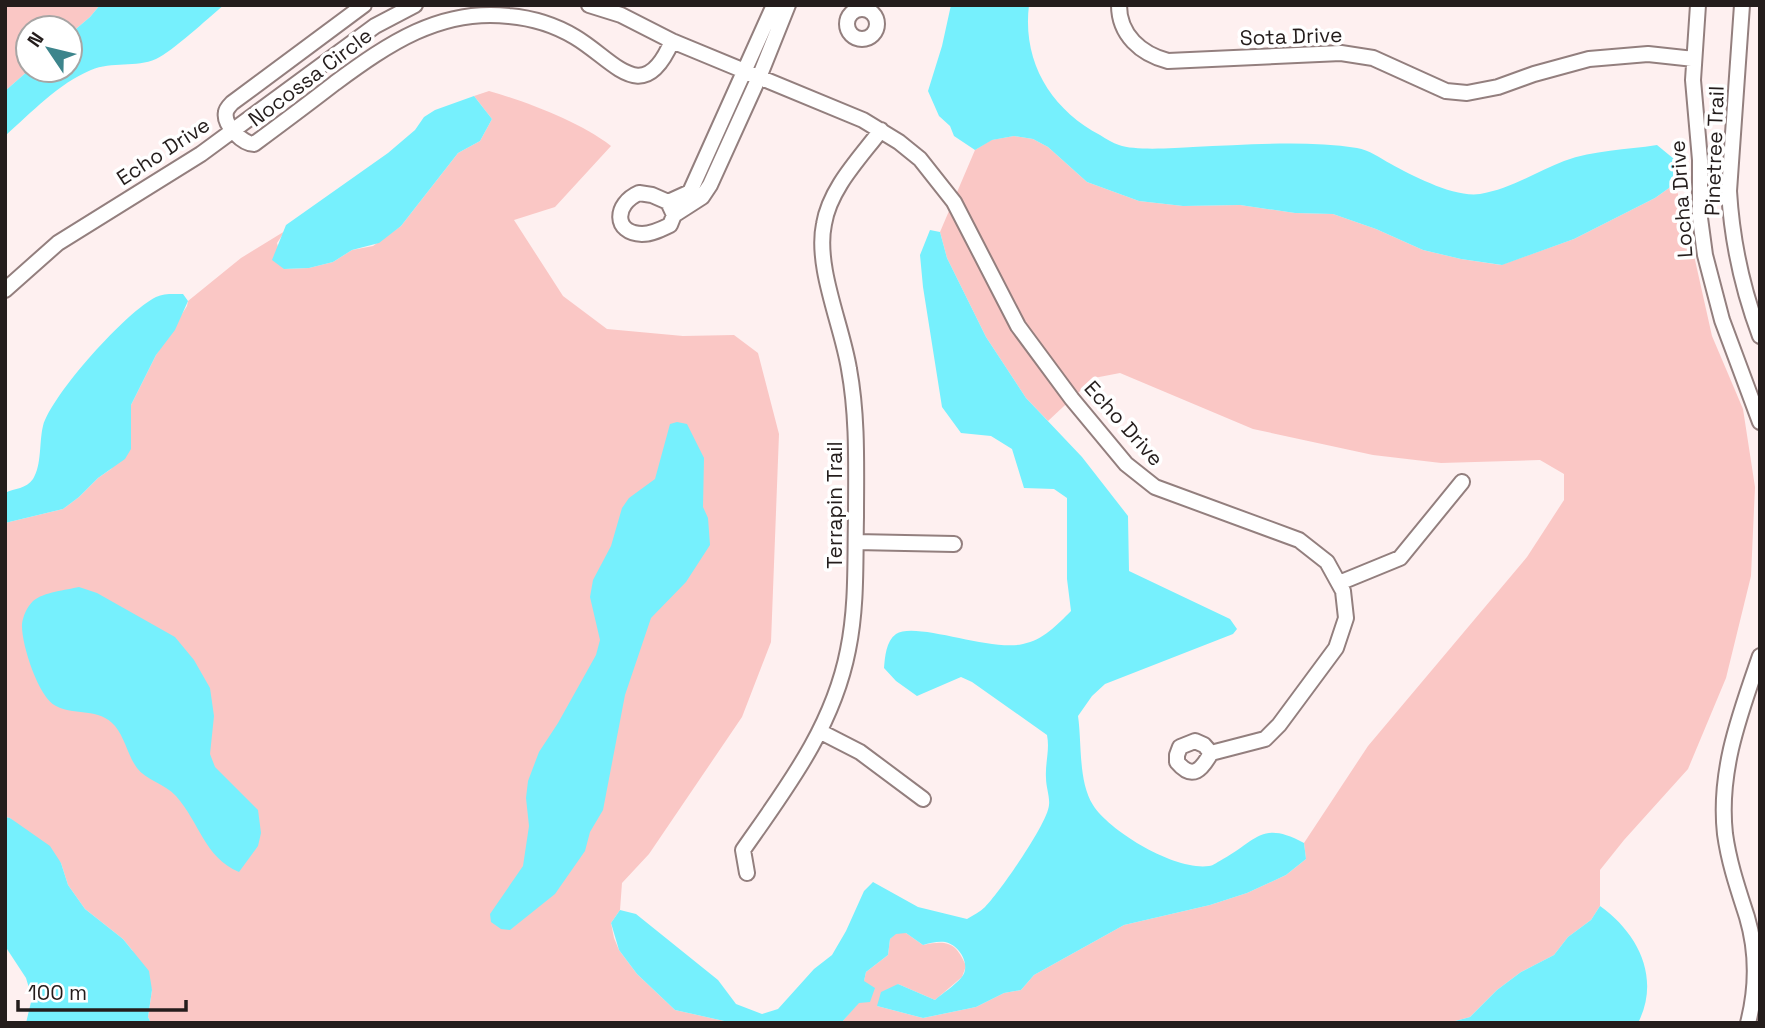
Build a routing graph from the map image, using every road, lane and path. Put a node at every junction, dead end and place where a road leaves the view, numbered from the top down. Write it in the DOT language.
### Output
graph roads {
  1 [pos="364,5"];
  2 [pos="415,5"];
  3 [pos="589,5"];
  4 [pos="774,5"];
  5 [pos="788,5"];
  6 [pos="1119,5"];
  7 [pos="1698,5"];
  8 [pos="1742,5"];
  9 [pos="672,41"];
  10 [pos="1694,59"];
  11 [pos="753,73"];
  12 [pos="233,130"];
  13 [pos="881,130"];
  14 [pos="671,209"];
  15 [pos="5,290"];
  16 [pos="1760,336"];
  17 [pos="1760,422"];
  18 [pos="1462,482"];
  19 [pos="856,542"];
  20 [pos="954,544"];
  21 [pos="1339,583"];
  22 [pos="1760,656"];
  23 [pos="821,732"];
  24 [pos="1211,753"];
  25 [pos="923,799"];
  26 [pos="747,873"];
  27 [pos="1748,1023"];
  1 -- 12 [label="street"];
  2 -- 12 [label="street, Echo Drive"];
  3 -- 9 [label="street, Echo Drive"];
  4 -- 11 [label="street"];
  5 -- 11 [label="street"];
  6 -- 10 [label="street, Sota Drive"];
  7 -- 10 [label="street, Locha Drive"];
  8 -- 16 [label="street, Pinetree Trail"];
  9 -- 11 [label="street, Echo Drive"];
  9 -- 12 [label="street, Nocossa Circle"];
  10 -- 17 [label="street, Locha Drive"];
  11 -- 13 [label="street, Echo Drive"];
  11 -- 14 [label="street"];
  12 -- 15 [label="street, Echo Drive"];
  13 -- 19 [label="street, Terrapin Trail"];
  13 -- 21 [label="street, Echo Drive"];
  18 -- 21 [label="street"];
  19 -- 20 [label="street"];
  19 -- 23 [label="street, Terrapin Trail"];
  21 -- 24 [label="street, Echo Drive"];
  22 -- 27 [label="street"];
  23 -- 25 [label="street"];
  23 -- 26 [label="street, Terrapin Trail"];
}
